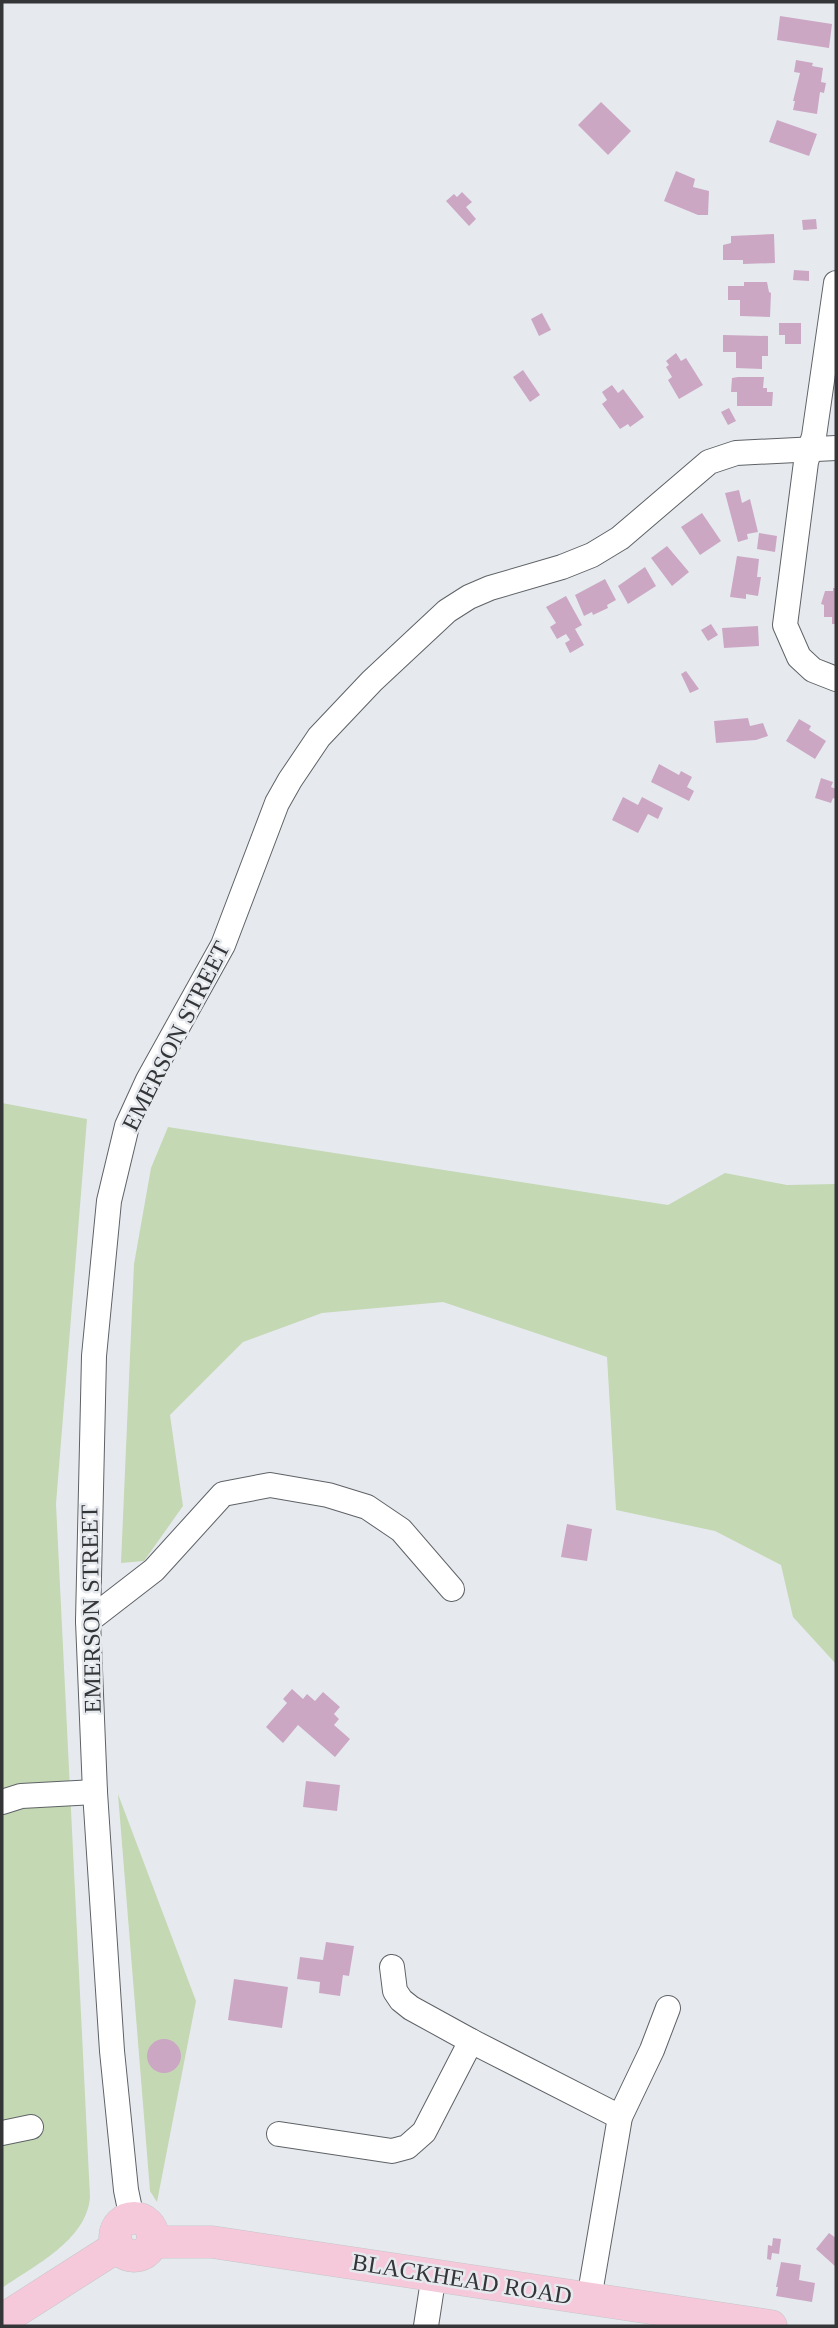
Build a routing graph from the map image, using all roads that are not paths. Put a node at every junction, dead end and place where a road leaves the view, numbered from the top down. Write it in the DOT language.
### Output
graph roads {
  1 [pos="836,283"];
  2 [pos="836,447"];
  3 [pos="810,449"];
  4 [pos="836,679"];
  5 [pos="453,1590"];
  6 [pos="88,1621"];
  7 [pos="96,1792"];
  8 [pos="8,1794"];
  9 [pos="392,1967"];
  10 [pos="668,2008"];
  11 [pos="471,2041"];
  12 [pos="620,2117"];
  13 [pos="31,2127"];
  14 [pos="2,2133"];
  15 [pos="279,2134"];
  16 [pos="142,2230"];
  17 [pos="433,2274"];
  18 [pos="589,2299"];
  19 [pos="2,2320"];
  20 [pos="426,2326"];
  21 [pos="771,2326"];
  1 -- 3 [label="street"];
  2 -- 3 [label="street, EMERSON STREET"];
  3 -- 4 [label="street"];
  3 -- 6 [label="street, EMERSON STREET"];
  5 -- 6 [label="street"];
  6 -- 7 [label="street, EMERSON STREET"];
  7 -- 8 [label="street"];
  7 -- 16 [label="street, EMERSON STREET"];
  9 -- 11 [label="street"];
  10 -- 12 [label="street"];
  11 -- 12 [label="street"];
  11 -- 15 [label="street"];
  12 -- 18 [label="street"];
  13 -- 14 [label="street"];
  16 -- 17 [label="main road, BLACKHEAD ROAD"];
  16 -- 19 [label="main road"];
  17 -- 18 [label="main road, BLACKHEAD ROAD"];
  17 -- 20 [label="street"];
  18 -- 21 [label="main road, BLACKHEAD ROAD"];
}
